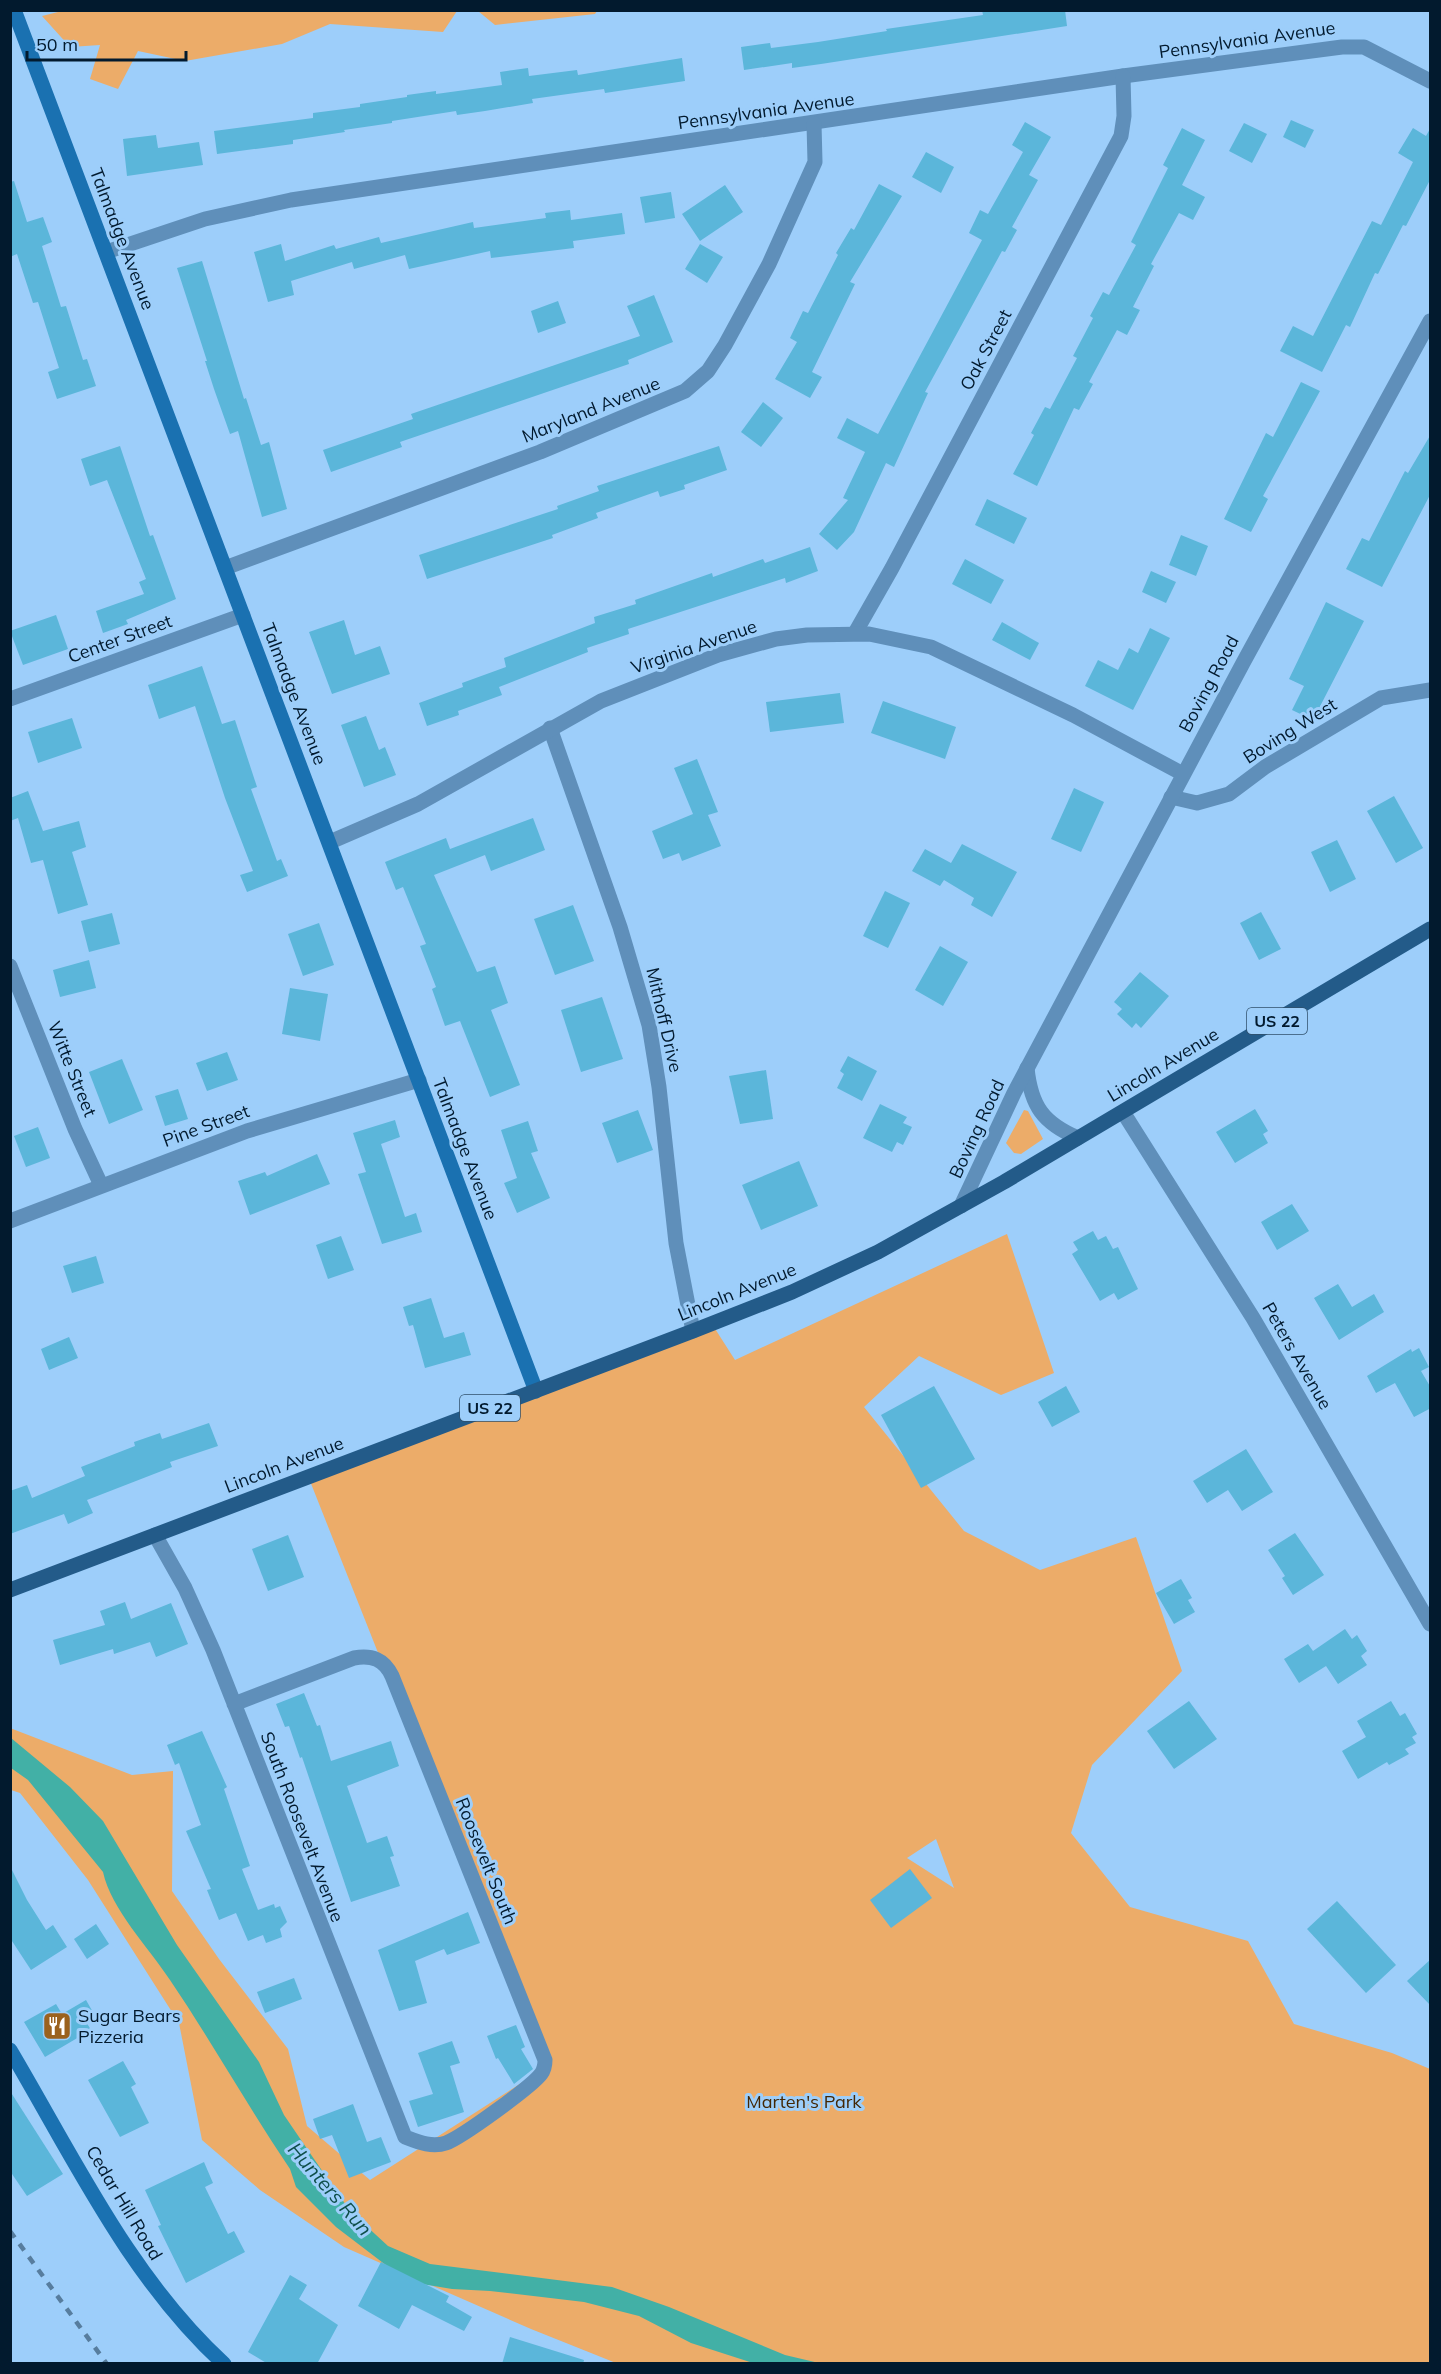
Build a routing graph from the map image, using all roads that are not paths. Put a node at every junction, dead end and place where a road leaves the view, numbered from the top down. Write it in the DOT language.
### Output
graph roads {
  1 [pos="14,10"];
  2 [pos="1123,76"];
  3 [pos="1431,81"];
  4 [pos="814,124"];
  5 [pos="106,252"];
  6 [pos="1431,321"];
  7 [pos="225,568"];
  8 [pos="243,615"];
  9 [pos="855,633"];
  10 [pos="1431,690"];
  11 [pos="10,699"];
  12 [pos="550,728"];
  13 [pos="1183,774"];
  14 [pos="1171,797"];
  15 [pos="330,842"];
  16 [pos="1431,929"];
  17 [pos="10,966"];
  18 [pos="1027,1068"];
  19 [pos="419,1080"];
  20 [pos="1123,1112"];
  21 [pos="1078,1138"];
  22 [pos="101,1185"];
  23 [pos="961,1206"];
  24 [pos="10,1221"];
  25 [pos="693,1331"];
  26 [pos="536,1391"];
  27 [pos="155,1534"];
  28 [pos="10,1590"];
  29 [pos="1431,1624"];
  30 [pos="234,1704"];
  31 [pos="10,2050"];
  32 [pos="405,2137"];
  33 [pos="224,2364"];
  1 -- 5 [label="street, Talmadge Avenue"];
  2 -- 3 [label="street, Pennsylvania Avenue"];
  2 -- 4 [label="street, Pennsylvania Avenue"];
  2 -- 9 [label="street, Oak Street"];
  4 -- 5 [label="street, Pennsylvania Avenue"];
  4 -- 7 [label="street, Maryland Avenue"];
  5 -- 7 [label="street, Talmadge Avenue"];
  6 -- 13 [label="street, Boving Road"];
  7 -- 8 [label="street, Talmadge Avenue"];
  8 -- 11 [label="street, Center Street"];
  8 -- 15 [label="street, Talmadge Avenue"];
  9 -- 12 [label="street, Virginia Avenue"];
  9 -- 13 [label="street, Virginia Avenue"];
  10 -- 14 [label="street, Boving West"];
  12 -- 15 [label="street, Virginia Avenue"];
  12 -- 25 [label="street, Mithoff Drive"];
  13 -- 14 [label="street, Boving Road"];
  14 -- 18 [label="street, Boving Road"];
  15 -- 19 [label="street, Talmadge Avenue"];
  16 -- 20 [label="main road, Lincoln Avenue / US 22"];
  17 -- 22 [label="street, Witte Street"];
  18 -- 21 [label="street, Boving Road"];
  18 -- 23 [label="street, Boving Road"];
  19 -- 22 [label="street, Pine Street"];
  19 -- 26 [label="street, Talmadge Avenue"];
  20 -- 21 [label="main road, Lincoln Avenue / US 22"];
  20 -- 29 [label="street, Peters Avenue"];
  21 -- 23 [label="main road, Lincoln Avenue / US 22"];
  22 -- 24 [label="street, Pine Street"];
  23 -- 25 [label="main road, Lincoln Avenue / US 22"];
  25 -- 26 [label="main road, Lincoln Avenue / US 22"];
  26 -- 27 [label="main road, Lincoln Avenue / US 22"];
  27 -- 28 [label="main road, Lincoln Avenue / US 22"];
  27 -- 30 [label="street, South Roosevelt Avenue"];
  30 -- 32 [label="street, South Roosevelt Avenue"];
  30 -- 32 [label="street, Roosevelt South"];
  31 -- 33 [label="street, Cedar Hill Road"];
}
